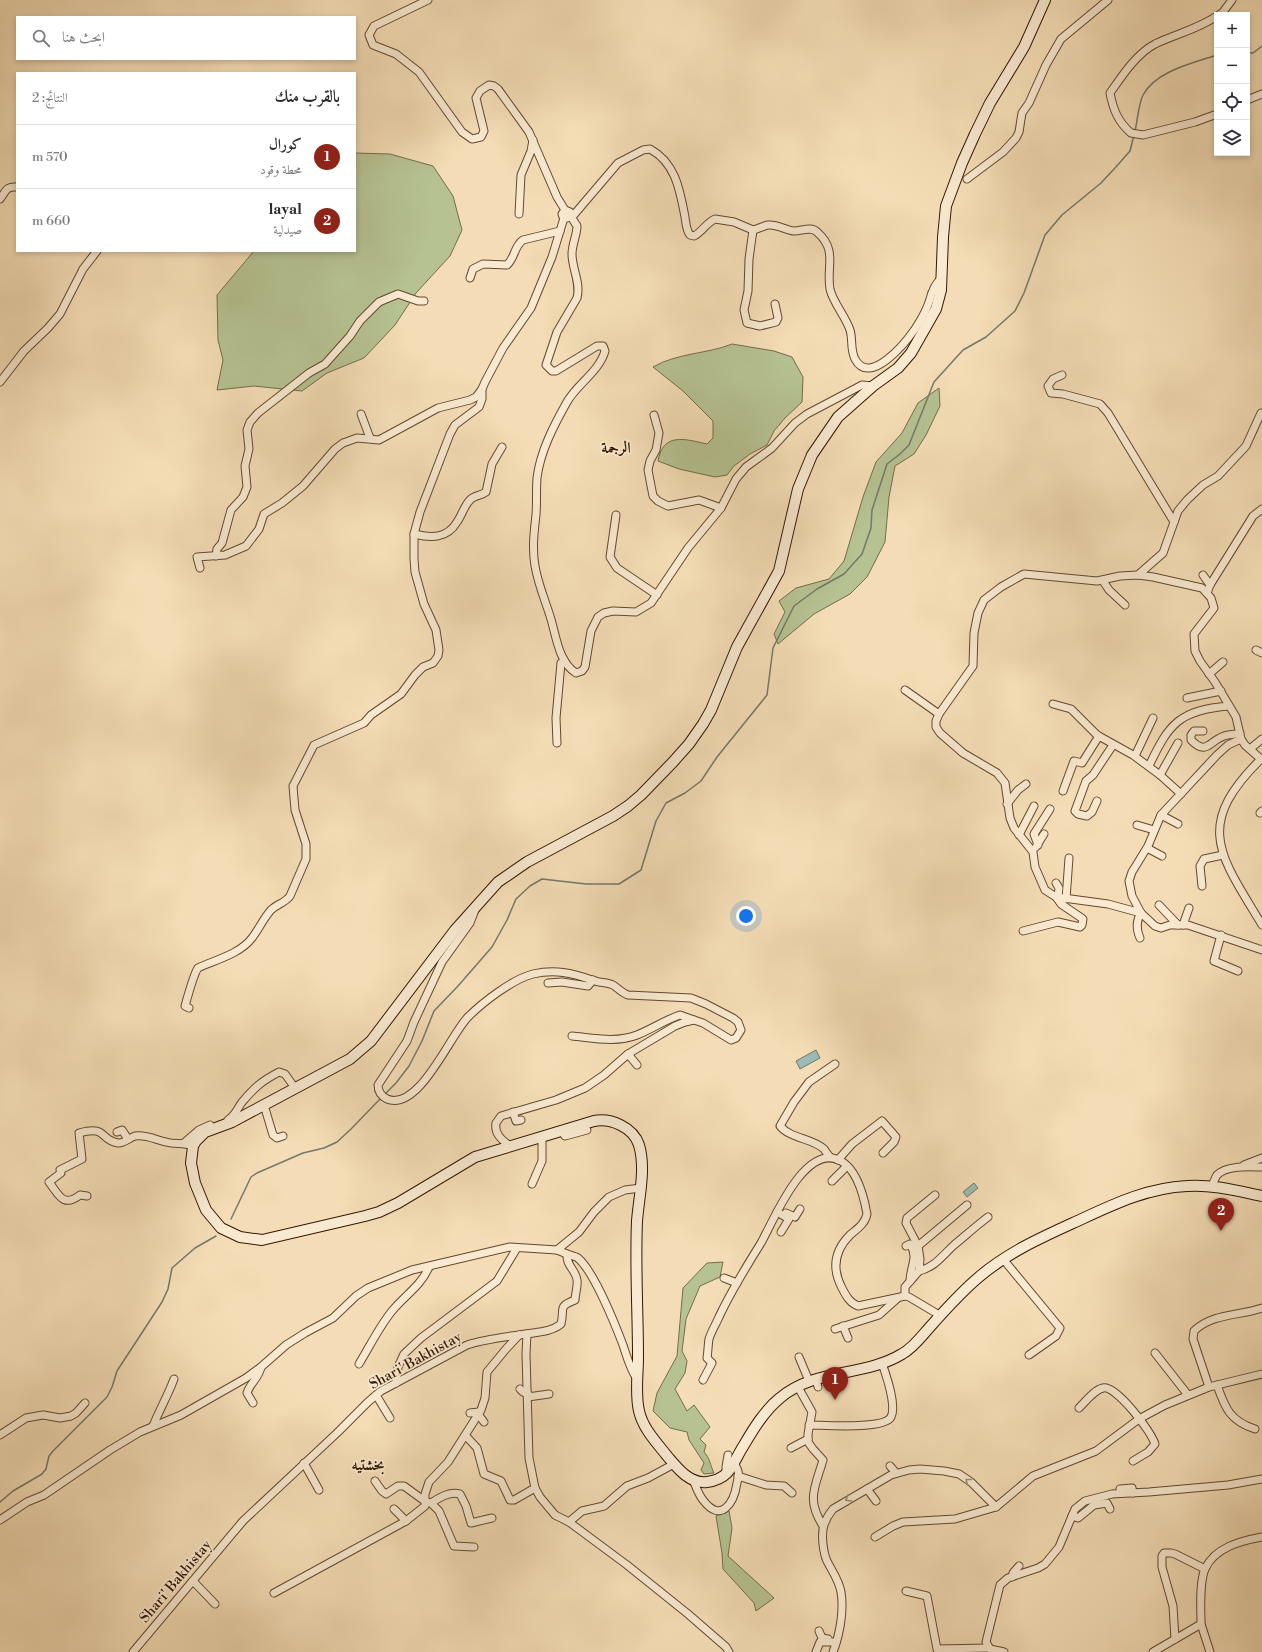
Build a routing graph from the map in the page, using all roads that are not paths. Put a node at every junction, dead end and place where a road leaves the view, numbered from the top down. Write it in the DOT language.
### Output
graph roads {
  1 [pos="428,0"];
  2 [pos="1044,0"];
  3 [pos="1108,0"];
  4 [pos="1232,0"];
  5 [pos="1223,12"];
  6 [pos="1214,18"];
  7 [pos="1262,94"];
  8 [pos="1250,99"];
  9 [pos="1214,115"];
  10 [pos="533,140"];
  11 [pos="968,179"];
  12 [pos="16,187"];
  13 [pos="0,199"];
  14 [pos="519,214"];
  15 [pos="568,215"];
  16 [pos="753,230"];
  17 [pos="560,232"];
  18 [pos="95,252"];
  19 [pos="470,278"];
  20 [pos="941,278"];
  21 [pos="424,301"];
  22 [pos="775,304"];
  23 [pos="1062,375"];
  24 [pos="0,382"];
  25 [pos="873,386"];
  26 [pos="482,389"];
  27 [pos="1262,413"];
  28 [pos="361,414"];
  29 [pos="654,414"];
  30 [pos="370,438"];
  31 [pos="502,447"];
  32 [pos="721,508"];
  33 [pos="1262,509"];
  34 [pos="616,515"];
  35 [pos="1174,522"];
  36 [pos="414,534"];
  37 [pos="216,556"];
  38 [pos="200,568"];
  39 [pos="1138,575"];
  40 [pos="1203,575"];
  41 [pos="1103,581"];
  42 [pos="1208,589"];
  43 [pos="657,595"];
  44 [pos="1125,604"];
  45 [pos="564,660"];
  46 [pos="1223,662"];
  47 [pos="1209,674"];
  48 [pos="905,690"];
  49 [pos="1221,691"];
  50 [pos="1187,698"];
  51 [pos="1053,704"];
  52 [pos="1229,706"];
  53 [pos="938,714"];
  54 [pos="1153,718"];
  55 [pos="1203,731"];
  56 [pos="1099,736"];
  57 [pos="1241,736"];
  58 [pos="1262,739"];
  59 [pos="557,743"];
  60 [pos="1178,743"];
  61 [pos="1113,745"];
  62 [pos="1250,749"];
  63 [pos="1135,756"];
  64 [pos="1261,759"];
  65 [pos="1149,766"];
  66 [pos="1160,775"];
  67 [pos="1026,784"];
  68 [pos="1063,791"];
  69 [pos="1181,794"];
  70 [pos="1097,801"];
  71 [pos="1008,804"];
  72 [pos="1034,806"];
  73 [pos="1050,809"];
  74 [pos="1161,815"];
  75 [pos="1178,824"];
  76 [pos="1137,825"];
  77 [pos="1154,830"];
  78 [pos="1044,834"];
  79 [pos="1019,835"];
  80 [pos="1038,845"];
  81 [pos="1147,848"];
  82 [pos="1033,852"];
  83 [pos="1223,855"];
  84 [pos="1162,856"];
  85 [pos="1069,858"];
  86 [pos="1056,883"];
  87 [pos="1202,886"];
  88 [pos="1057,897"];
  89 [pos="1066,899"];
  90 [pos="477,905"];
  91 [pos="1159,906"];
  92 [pos="1189,908"];
  93 [pos="1141,913"];
  94 [pos="1180,925"];
  95 [pos="1262,925"];
  96 [pos="1023,930"];
  97 [pos="1221,936"];
  98 [pos="1140,938"];
  99 [pos="1262,950"];
  100 [pos="1238,971"];
  101 [pos="592,980"];
  102 [pos="548,983"];
  103 [pos="189,1008"];
  104 [pos="694,1020"];
  105 [pos="572,1036"];
  106 [pos="628,1054"];
  107 [pos="835,1064"];
  108 [pos="637,1065"];
  109 [pos="295,1088"];
  110 [pos="264,1106"];
  111 [pos="513,1112"];
  112 [pos="522,1120"];
  113 [pos="561,1130"];
  114 [pos="587,1130"];
  115 [pos="117,1132"];
  116 [pos="283,1136"];
  117 [pos="542,1137"];
  118 [pos="128,1139"];
  119 [pos="189,1144"];
  120 [pos="510,1146"];
  121 [pos="883,1153"];
  122 [pos="830,1157"];
  123 [pos="1262,1158"];
  124 [pos="838,1160"];
  125 [pos="847,1166"];
  126 [pos="1239,1167"];
  127 [pos="1262,1167"];
  128 [pos="832,1181"];
  129 [pos="532,1184"];
  130 [pos="1211,1187"];
  131 [pos="641,1188"];
  132 [pos="935,1195"];
  133 [pos="86,1196"];
  134 [pos="1262,1196"];
  135 [pos="967,1205"];
  136 [pos="800,1209"];
  137 [pos="778,1210"];
  138 [pos="988,1217"];
  139 [pos="781,1232"];
  140 [pos="906,1246"];
  141 [pos="918,1246"];
  142 [pos="517,1248"];
  143 [pos="557,1250"];
  144 [pos="567,1254"];
  145 [pos="1003,1259"];
  146 [pos="429,1267"];
  147 [pos="919,1271"];
  148 [pos="724,1278"];
  149 [pos="910,1281"];
  150 [pos="737,1283"];
  151 [pos="901,1297"];
  152 [pos="1262,1308"];
  153 [pos="941,1316"];
  154 [pos="843,1326"];
  155 [pos="835,1329"];
  156 [pos="523,1334"];
  157 [pos="848,1338"];
  158 [pos="1155,1353"];
  159 [pos="1029,1355"];
  160 [pos="799,1357"];
  161 [pos="882,1362"];
  162 [pos="359,1364"];
  163 [pos="261,1367"];
  164 [pos="1262,1374"];
  165 [pos="174,1379"];
  166 [pos="703,1380"];
  167 [pos="639,1381"];
  168 [pos="814,1382"];
  169 [pos="396,1383"];
  170 [pos="1217,1385"];
  171 [pos="798,1386"];
  172 [pos="1208,1387"];
  173 [pos="520,1389"];
  174 [pos="549,1394"];
  175 [pos="376,1395"];
  176 [pos="528,1395"];
  177 [pos="1188,1395"];
  178 [pos="85,1403"];
  179 [pos="253,1403"];
  180 [pos="1080,1408"];
  181 [pos="470,1413"];
  182 [pos="479,1413"];
  183 [pos="390,1418"];
  184 [pos="1139,1419"];
  185 [pos="484,1422"];
  186 [pos="809,1425"];
  187 [pos="153,1426"];
  188 [pos="1255,1429"];
  189 [pos="0,1434"];
  190 [pos="466,1436"];
  191 [pos="808,1439"];
  192 [pos="791,1448"];
  193 [pos="731,1459"];
  194 [pos="1133,1461"];
  195 [pos="304,1462"];
  196 [pos="674,1464"];
  197 [pos="890,1466"];
  198 [pos="896,1473"];
  199 [pos="738,1476"];
  200 [pos="1262,1479"];
  201 [pos="693,1480"];
  202 [pos="375,1481"];
  203 [pos="535,1488"];
  204 [pos="867,1489"];
  205 [pos="1120,1489"];
  206 [pos="319,1490"];
  207 [pos="792,1493"];
  208 [pos="1133,1493"];
  209 [pos="876,1500"];
  210 [pos="428,1502"];
  211 [pos="996,1508"];
  212 [pos="394,1509"];
  213 [pos="1110,1509"];
  214 [pos="1072,1516"];
  215 [pos="492,1518"];
  216 [pos="0,1520"];
  217 [pos="406,1521"];
  218 [pos="569,1522"];
  219 [pos="823,1526"];
  220 [pos="875,1537"];
  221 [pos="1262,1537"];
  222 [pos="474,1546"];
  223 [pos="1019,1566"];
  224 [pos="1206,1568"];
  225 [pos="1012,1577"];
  226 [pos="193,1580"];
  227 [pos="906,1591"];
  228 [pos="274,1593"];
  229 [pos="215,1604"];
  230 [pos="1201,1624"];
  231 [pos="819,1630"];
  232 [pos="1175,1639"];
  233 [pos="836,1640"];
  234 [pos="988,1648"];
  235 [pos="133,1652"];
  236 [pos="729,1652"];
  237 [pos="816,1652"];
  238 [pos="833,1652"];
  239 [pos="1004,1652"];
  240 [pos="1153,1652"];
  241 [pos="1210,1652"];
  1 -- 10 [label="street"];
  2 -- 20 [label="main road"];
  3 -- 11 [label="street"];
  4 -- 5 [label="street"];
  6 -- 9 [label="street"];
  7 -- 8 [label="street"];
  10 -- 14 [label="street"];
  10 -- 15 [label="street"];
  12 -- 13 [label="street"];
  15 -- 16 [label="street"];
  15 -- 17 [label="street"];
  15 -- 45 [label="street"];
  16 -- 20 [label="street"];
  16 -- 22 [label="street"];
  17 -- 19 [label="street"];
  17 -- 26 [label="street"];
  18 -- 24 [label="street"];
  20 -- 25 [label="main road"];
  21 -- 37 [label="street"];
  23 -- 35 [label="street"];
  25 -- 32 [label="street"];
  25 -- 90 [label="main road"];
  26 -- 30 [label="street"];
  26 -- 36 [label="street"];
  27 -- 35 [label="street"];
  28 -- 30 [label="street"];
  29 -- 32 [label="street"];
  30 -- 37 [label="street"];
  31 -- 36 [label="street"];
  32 -- 43 [label="street"];
  33 -- 42 [label="street"];
  34 -- 43 [label="street"];
  35 -- 39 [label="street"];
  36 -- 103 [label="street"];
  37 -- 38 [label="street"];
  39 -- 41 [label="street"];
  39 -- 42 [label="street"];
  40 -- 42 [label="street"];
  41 -- 44 [label="street"];
  41 -- 53 [label="street"];
  42 -- 47 [label="street"];
  43 -- 45 [label="street"];
  45 -- 59 [label="street"];
  46 -- 47 [label="street"];
  47 -- 49 [label="street"];
  48 -- 53 [label="street"];
  49 -- 50 [label="street"];
  49 -- 52 [label="street"];
  51 -- 56 [label="street"];
  52 -- 57 [label="street"];
  52 -- 65 [label="street"];
  53 -- 71 [label="street"];
  54 -- 63 [label="street"];
  55 -- 57 [label="street"];
  56 -- 61 [label="street"];
  56 -- 68 [label="street"];
  57 -- 62 [label="street"];
  57 -- 69 [label="street"];
  58 -- 62 [label="street"];
  60 -- 66 [label="street"];
  61 -- 63 [label="street"];
  61 -- 70 [label="street"];
  62 -- 64 [label="street"];
  63 -- 65 [label="street"];
  64 -- 83 [label="street"];
  65 -- 66 [label="street"];
  66 -- 69 [label="street"];
  67 -- 71 [label="street"];
  69 -- 74 [label="street"];
  71 -- 79 [label="street"];
  72 -- 79 [label="street"];
  73 -- 80 [label="street"];
  74 -- 75 [label="street"];
  74 -- 77 [label="street"];
  76 -- 77 [label="street"];
  77 -- 81 [label="street"];
  78 -- 80 [label="street"];
  79 -- 82 [label="street"];
  80 -- 82 [label="street"];
  81 -- 84 [label="street"];
  81 -- 93 [label="street"];
  82 -- 88 [label="street"];
  83 -- 87 [label="street"];
  83 -- 95 [label="street"];
  85 -- 89 [label="street"];
  86 -- 88 [label="street"];
  88 -- 89 [label="street"];
  88 -- 96 [label="street"];
  89 -- 93 [label="street"];
  90 -- 101 [label="street"];
  90 -- 109 [label="main road"];
  91 -- 94 [label="street"];
  92 -- 94 [label="street"];
  93 -- 94 [label="street"];
  93 -- 98 [label="street"];
  94 -- 97 [label="street"];
  97 -- 99 [label="street"];
  97 -- 100 [label="street"];
  101 -- 102 [label="street"];
  101 -- 104 [label="street"];
  104 -- 105 [label="street"];
  104 -- 106 [label="street"];
  106 -- 108 [label="street"];
  106 -- 111 [label="street"];
  107 -- 122 [label="street"];
  109 -- 110 [label="main road"];
  109 -- 119 [label="street"];
  110 -- 116 [label="street"];
  110 -- 119 [label="main road"];
  111 -- 112 [label="street"];
  111 -- 120 [label="street"];
  113 -- 114 [label="street"];
  113 -- 117 [label="main road"];
  113 -- 131 [label="main road"];
  115 -- 118 [label="street"];
  117 -- 120 [label="main road"];
  117 -- 129 [label="street"];
  118 -- 119 [label="street"];
  118 -- 133 [label="street"];
  119 -- 120 [label="main road"];
  121 -- 124 [label="street"];
  122 -- 124 [label="street"];
  122 -- 137 [label="street"];
  123 -- 126 [label="street"];
  124 -- 125 [label="street"];
  125 -- 128 [label="street"];
  125 -- 151 [label="street"];
  126 -- 127 [label="street"];
  126 -- 130 [label="street"];
  130 -- 134 [label="main road"];
  130 -- 145 [label="main road"];
  131 -- 143 [label="street"];
  131 -- 167 [label="main road"];
  132 -- 141 [label="street"];
  135 -- 141 [label="street"];
  136 -- 137 [label="street"];
  137 -- 139 [label="street"];
  137 -- 150 [label="street"];
  138 -- 147 [label="street"];
  140 -- 149 [label="street"];
  141 -- 147 [label="street"];
  142 -- 143 [label="street"];
  142 -- 146 [label="street"];
  142 -- 169 [label="street"];
  143 -- 144 [label="street"];
  144 -- 156 [label="street, Shari' Bakhistay"];
  144 -- 167 [label="street"];
  145 -- 153 [label="main road"];
  145 -- 159 [label="street"];
  146 -- 162 [label="street"];
  146 -- 163 [label="street"];
  147 -- 149 [label="street"];
  148 -- 150 [label="street"];
  149 -- 151 [label="street"];
  150 -- 166 [label="street"];
  151 -- 153 [label="street"];
  151 -- 154 [label="street"];
  152 -- 172 [label="street"];
  153 -- 161 [label="main road"];
  154 -- 155 [label="street"];
  154 -- 157 [label="street"];
  156 -- 169 [label="street, Shari' Bakhistay"];
  156 -- 176 [label="street"];
  156 -- 182 [label="street"];
  158 -- 177 [label="street"];
  160 -- 168 [label="street"];
  161 -- 168 [label="main road"];
  161 -- 186 [label="street"];
  163 -- 179 [label="street"];
  163 -- 187 [label="street"];
  164 -- 170 [label="street"];
  165 -- 187 [label="street"];
  167 -- 196 [label="main road"];
  168 -- 171 [label="main road"];
  169 -- 175 [label="street, Shari' Bakhistay"];
  170 -- 172 [label="street"];
  170 -- 188 [label="street"];
  171 -- 186 [label="street"];
  171 -- 193 [label="main road"];
  172 -- 177 [label="street"];
  173 -- 176 [label="street"];
  174 -- 176 [label="street"];
  175 -- 183 [label="street"];
  175 -- 195 [label="street, Shari' Bakhistay"];
  176 -- 203 [label="street"];
  177 -- 184 [label="street"];
  178 -- 189 [label="street"];
  180 -- 184 [label="street"];
  181 -- 182 [label="street"];
  182 -- 185 [label="street"];
  182 -- 190 [label="street"];
  184 -- 194 [label="street"];
  184 -- 211 [label="street"];
  186 -- 191 [label="street"];
  187 -- 216 [label="street"];
  190 -- 203 [label="street"];
  190 -- 210 [label="street"];
  191 -- 192 [label="street"];
  191 -- 219 [label="street"];
  193 -- 199 [label="street"];
  193 -- 201 [label="main road"];
  195 -- 206 [label="street"];
  195 -- 226 [label="street, Shari' Bakhistay"];
  196 -- 201 [label="main road"];
  196 -- 218 [label="street"];
  197 -- 198 [label="street"];
  198 -- 204 [label="street"];
  211 -- 198 [label="street, one-way"];
  199 -- 201 [label="street"];
  199 -- 207 [label="street"];
  200 -- 208 [label="street"];
  202 -- 210 [label="street"];
  203 -- 218 [label="street"];
  204 -- 209 [label="street"];
  204 -- 219 [label="street, one-way"];
  205 -- 208 [label="street"];
  208 -- 214 [label="street"];
  210 -- 215 [label="street"];
  210 -- 217 [label="street"];
  210 -- 222 [label="street"];
  211 -- 220 [label="street"];
  212 -- 217 [label="street"];
  213 -- 214 [label="street"];
  214 -- 225 [label="street"];
  217 -- 228 [label="street"];
  218 -- 236 [label="street"];
  219 -- 233 [label="street"];
  221 -- 224 [label="street"];
  223 -- 225 [label="street"];
  224 -- 230 [label="street"];
  224 -- 232 [label="street"];
  225 -- 234 [label="street"];
  226 -- 229 [label="street"];
  226 -- 235 [label="street, Shari' Bakhistay"];
  227 -- 234 [label="street"];
  230 -- 232 [label="street"];
  230 -- 241 [label="street"];
  231 -- 233 [label="street"];
  232 -- 240 [label="street"];
  233 -- 237 [label="street"];
  233 -- 238 [label="street"];
  234 -- 239 [label="street"];
}
